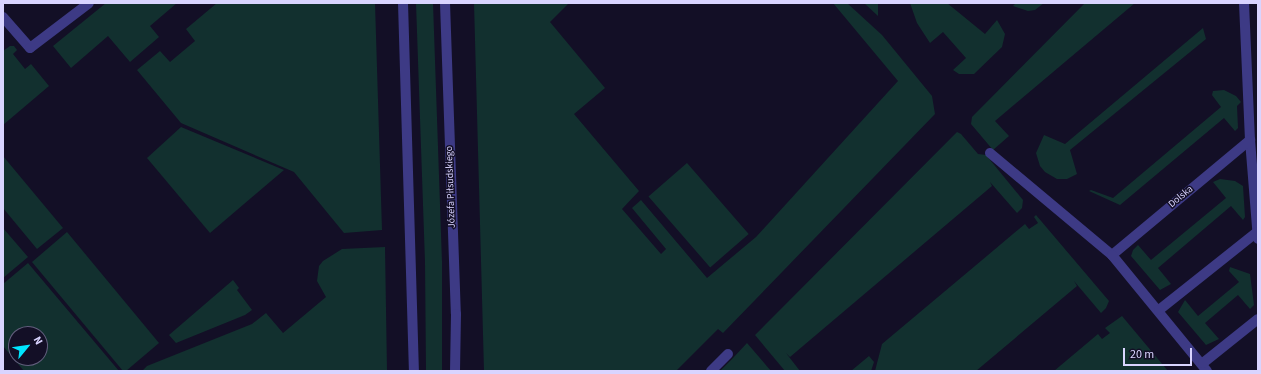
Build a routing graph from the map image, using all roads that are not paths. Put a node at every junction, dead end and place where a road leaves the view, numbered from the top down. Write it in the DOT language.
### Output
graph roads {
  1 [pos="89,3"];
  2 [pos="403,3"];
  3 [pos="445,3"];
  4 [pos="1244,3"];
  5 [pos="3,17"];
  6 [pos="1250,140"];
  7 [pos="990,153"];
  8 [pos="1258,236"];
  9 [pos="1112,255"];
  10 [pos="1159,310"];
  11 [pos="1258,319"];
  12 [pos="728,354"];
  13 [pos="1205,367"];
  14 [pos="414,371"];
  15 [pos="455,371"];
  16 [pos="711,371"];
  1 -- 5 [label="street"];
  2 -- 14 [label="street"];
  3 -- 15 [label="street, Józefa Piłsudskiego"];
  4 -- 6 [label="street"];
  6 -- 8 [label="street"];
  6 -- 9 [label="street, Dolska"];
  7 -- 9 [label="street"];
  8 -- 10 [label="street"];
  9 -- 10 [label="street"];
  10 -- 13 [label="street"];
  11 -- 13 [label="street"];
  12 -- 16 [label="street"];
}
